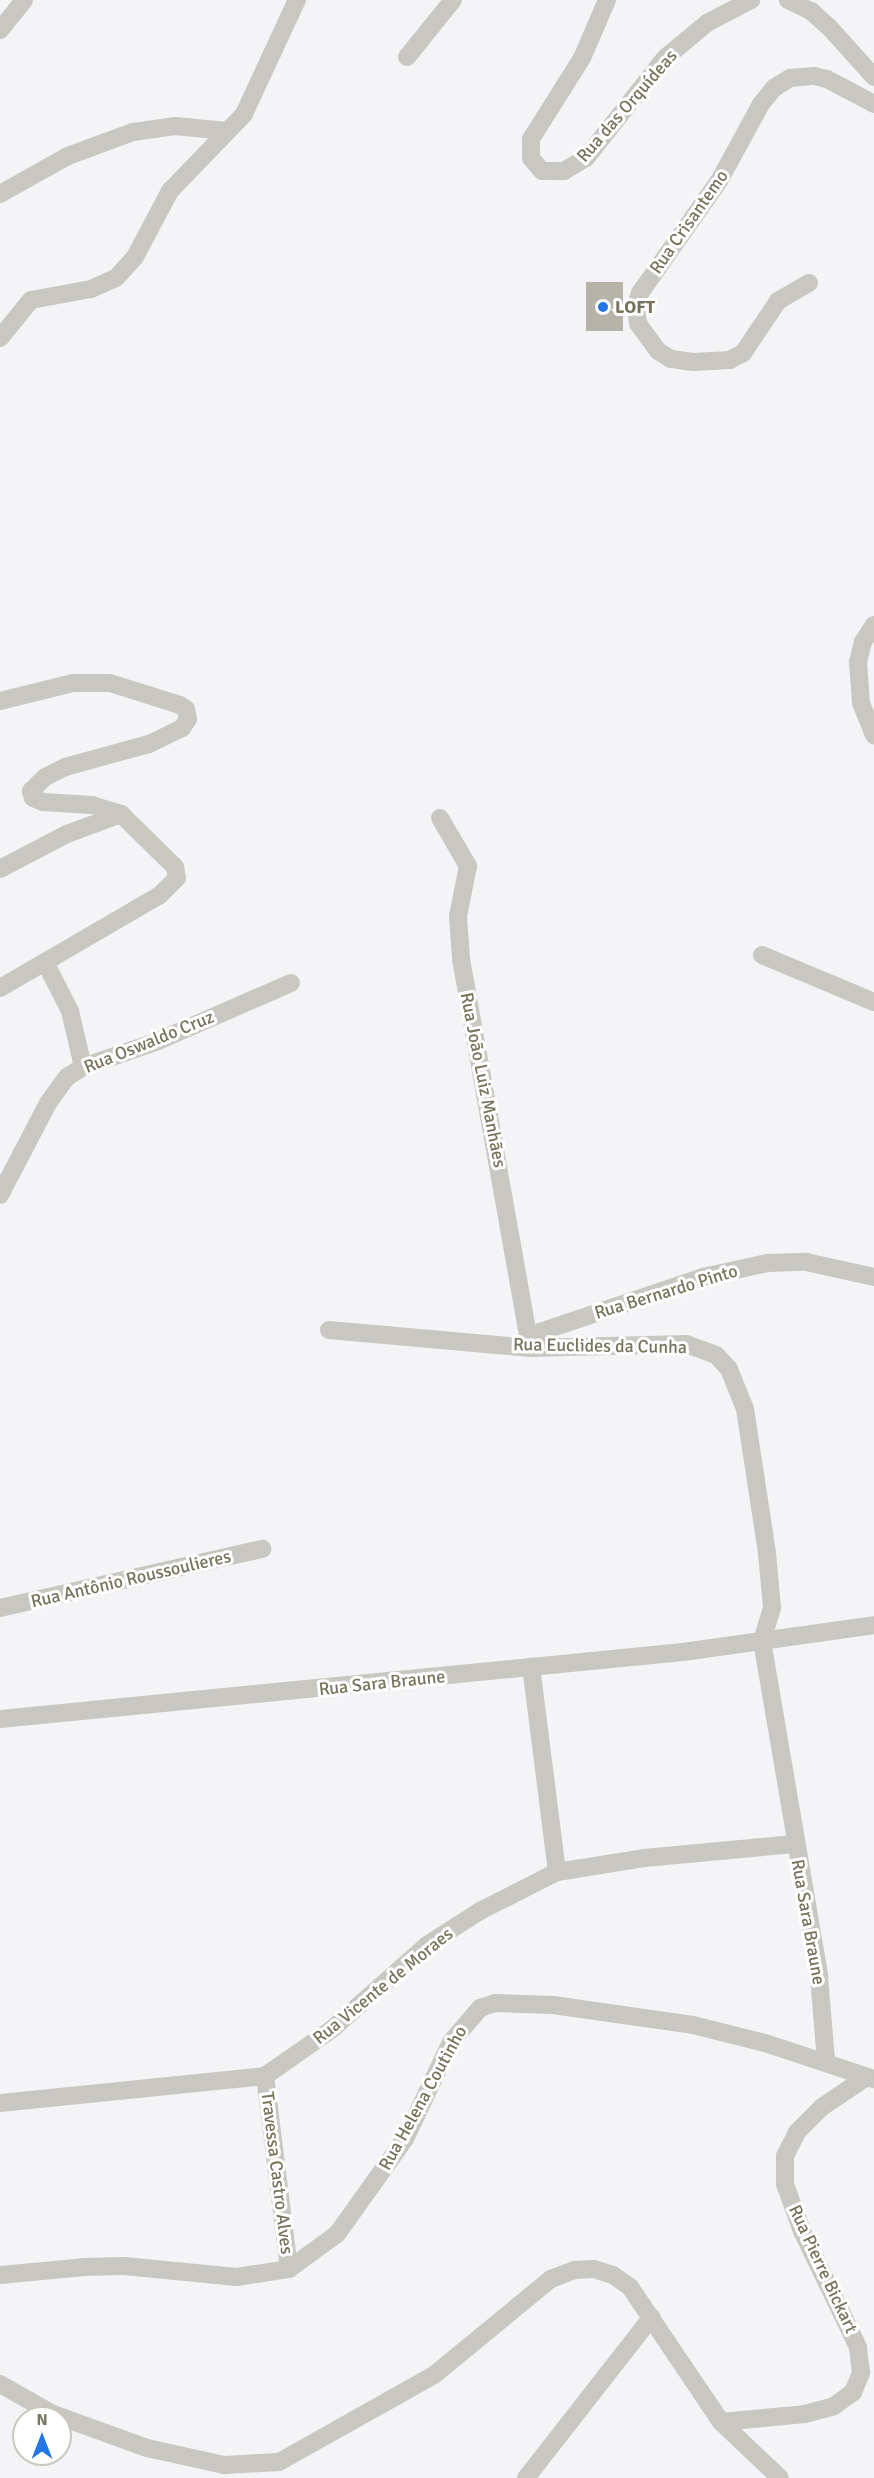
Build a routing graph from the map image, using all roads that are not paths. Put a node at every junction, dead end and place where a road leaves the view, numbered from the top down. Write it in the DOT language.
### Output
graph roads {
  1 [pos="24,0"];
  2 [pos="297,0"];
  3 [pos="453,0"];
  4 [pos="607,0"];
  5 [pos="751,0"];
  6 [pos="788,0"];
  7 [pos="0,30"];
  8 [pos="407,57"];
  9 [pos="874,77"];
  10 [pos="874,104"];
  11 [pos="227,132"];
  12 [pos="0,194"];
  13 [pos="809,282"];
  14 [pos="0,338"];
  15 [pos="874,626"];
  16 [pos="0,701"];
  17 [pos="874,735"];
  18 [pos="121,814"];
  19 [pos="440,818"];
  20 [pos="0,869"];
  21 [pos="762,955"];
  22 [pos="45,962"];
  23 [pos="291,983"];
  24 [pos="0,988"];
  25 [pos="874,1002"];
  26 [pos="83,1067"];
  27 [pos="0,1195"];
  28 [pos="874,1276"];
  29 [pos="329,1330"];
  30 [pos="531,1342"];
  31 [pos="262,1549"];
  32 [pos="0,1608"];
  33 [pos="874,1625"];
  34 [pos="762,1641"];
  35 [pos="531,1667"];
  36 [pos="0,1719"];
  37 [pos="794,1844"];
  38 [pos="557,1872"];
  39 [pos="826,2061"];
  40 [pos="265,2076"];
  41 [pos="869,2079"];
  42 [pos="0,2103"];
  43 [pos="289,2270"];
  44 [pos="0,2275"];
  45 [pos="652,2317"];
  46 [pos="0,2384"];
  47 [pos="721,2422"];
  48 [pos="279,2470"];
  49 [pos="526,2478"];
  50 [pos="780,2478"];
  1 -- 7 [label="street"];
  2 -- 11 [label="street"];
  3 -- 8 [label="street"];
  4 -- 5 [label="street, Rua das Orquídeas"];
  6 -- 9 [label="street"];
  10 -- 13 [label="street, Rua Crisantemo"];
  11 -- 12 [label="street"];
  11 -- 14 [label="street"];
  15 -- 17 [label="street"];
  16 -- 18 [label="street"];
  18 -- 20 [label="street"];
  18 -- 22 [label="street"];
  19 -- 30 [label="street, Rua João Luiz Manhães"];
  21 -- 25 [label="street"];
  22 -- 24 [label="street"];
  22 -- 26 [label="street"];
  23 -- 26 [label="street, Rua Oswaldo Cruz"];
  26 -- 27 [label="street, Rua Oswaldo Cruz"];
  28 -- 30 [label="street, Rua Bernardo Pinto"];
  29 -- 30 [label="street, Rua Euclides da Cunha"];
  30 -- 34 [label="street, Rua Euclides da Cunha"];
  31 -- 32 [label="street, Rua Antônio Roussoulieres"];
  33 -- 34 [label="street, Rua Sara Braune"];
  34 -- 35 [label="street, Rua Sara Braune"];
  34 -- 37 [label="street, Rua Sara Braune"];
  35 -- 36 [label="street, Rua Sara Braune"];
  35 -- 38 [label="street"];
  37 -- 38 [label="street, Rua Vicente de Moraes"];
  37 -- 39 [label="street, Rua Sara Braune"];
  38 -- 40 [label="street, Rua Vicente de Moraes"];
  39 -- 41 [label="street, Rua Helena Coutinho"];
  39 -- 43 [label="street, Rua Helena Coutinho"];
  40 -- 42 [label="street, Rua Vicente de Moraes"];
  40 -- 43 [label="street, Travessa Castro Alves"];
  41 -- 47 [label="street, Rua Pierre Bickart"];
  43 -- 44 [label="street, Rua Helena Coutinho"];
  45 -- 47 [label="street"];
  45 -- 48 [label="street"];
  45 -- 49 [label="street"];
  46 -- 48 [label="street"];
  47 -- 50 [label="street"];
}
